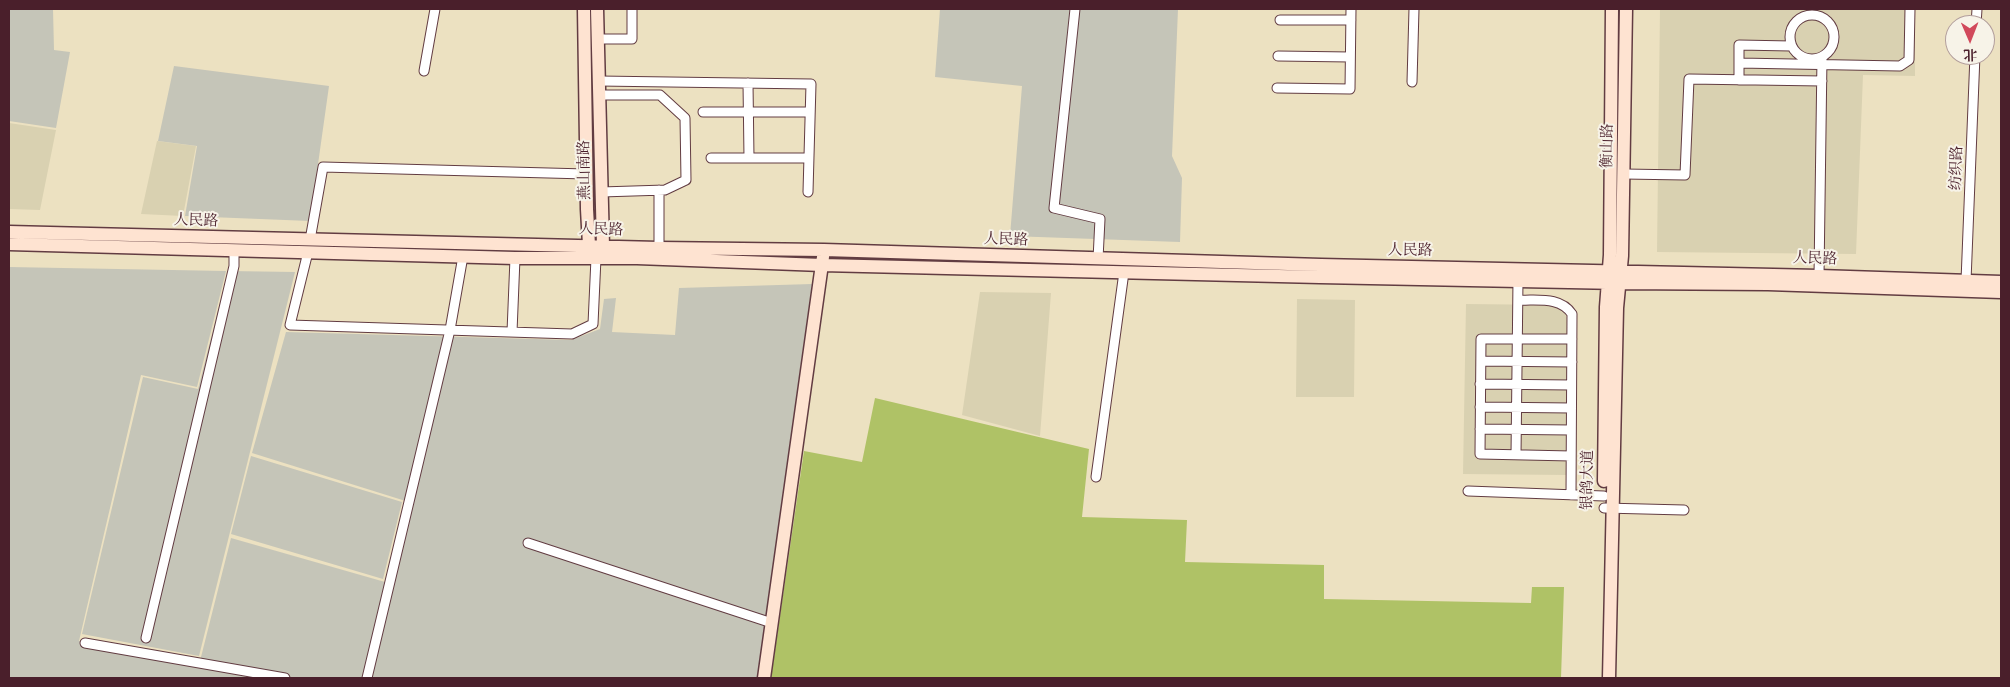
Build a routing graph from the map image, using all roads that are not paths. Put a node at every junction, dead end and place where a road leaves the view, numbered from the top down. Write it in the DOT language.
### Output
graph roads {
  1 [pos="435,9"];
  2 [pos="584,9"];
  3 [pos="597,9"];
  4 [pos="632,9"];
  5 [pos="1074,9"];
  6 [pos="1351,9"];
  7 [pos="1414,9"];
  8 [pos="1612,9"];
  9 [pos="1626,9"];
  10 [pos="1910,9"];
  11 [pos="1812,12"];
  12 [pos="1280,20"];
  13 [pos="1351,20"];
  14 [pos="598,44"];
  15 [pos="1791,46"];
  16 [pos="584,48"];
  17 [pos="1278,56"];
  18 [pos="1350,57"];
  19 [pos="1822,61"];
  20 [pos="1739,63"];
  21 [pos="1975,65"];
  22 [pos="424,70"];
  23 [pos="1739,80"];
  24 [pos="599,81"];
  25 [pos="1822,81"];
  26 [pos="1412,82"];
  27 [pos="748,83"];
  28 [pos="1276,88"];
  29 [pos="599,95"];
  30 [pos="703,112"];
  31 [pos="748,112"];
  32 [pos="810,112"];
  33 [pos="711,158"];
  34 [pos="749,158"];
  35 [pos="809,158"];
  36 [pos="586,174"];
  37 [pos="1624,174"];
  38 [pos="659,190"];
  39 [pos="601,192"];
  40 [pos="808,192"];
  41 [pos="9,232"];
  42 [pos="9,244"];
  43 [pos="309,246"];
  44 [pos="589,246"];
  45 [pos="602,246"];
  46 [pos="659,248"];
  47 [pos="234,250"];
  48 [pos="824,250"];
  49 [pos="463,256"];
  50 [pos="515,258"];
  51 [pos="596,258"];
  52 [pos="1098,259"];
  53 [pos="822,265"];
  54 [pos="1124,272"];
  55 [pos="1819,276"];
  56 [pos="1614,277"];
  57 [pos="1748,279"];
  58 [pos="1518,280"];
  59 [pos="2001,282"];
  60 [pos="1966,286"];
  61 [pos="2001,292"];
  62 [pos="1518,300"];
  63 [pos="450,330"];
  64 [pos="512,332"];
  65 [pos="1518,339"];
  66 [pos="1572,339"];
  67 [pos="1481,361"];
  68 [pos="1517,361"];
  69 [pos="1572,362"];
  70 [pos="1480,384"];
  71 [pos="1517,385"];
  72 [pos="1572,385"];
  73 [pos="1480,407"];
  74 [pos="1517,407"];
  75 [pos="1572,408"];
  76 [pos="1480,429"];
  77 [pos="1516,430"];
  78 [pos="1572,430"];
  79 [pos="1516,455"];
  80 [pos="1571,456"];
  81 [pos="1096,477"];
  82 [pos="1468,491"];
  83 [pos="1571,495"];
  84 [pos="1606,504"];
  85 [pos="1684,510"];
  86 [pos="528,543"];
  87 [pos="772,623"];
  88 [pos="146,638"];
  89 [pos="85,643"];
  90 [pos="285,678"];
  91 [pos="367,678"];
  92 [pos="764,678"];
  93 [pos="1601,678"];
  94 [pos="1609,678"];
  1 -- 22 [label="street"];
  2 -- 16 [label="main road, 燕山南路"];
  3 -- 14 [label="main road, 燕山南路"];
  4 -- 14 [label="street"];
  5 -- 52 [label="street"];
  6 -- 13 [label="street"];
  7 -- 26 [label="street"];
  8 -- 56 [label="main road, 衡山路"];
  9 -- 37 [label="main road, 衡山路"];
  10 -- 19 [label="street"];
  11 -- 15 [label="street"];
  11 -- 19 [label="street"];
  12 -- 13 [label="street"];
  13 -- 18 [label="street"];
  14 -- 16 [label="main road"];
  14 -- 24 [label="main road, 燕山南路"];
  15 -- 19 [label="street"];
  15 -- 20 [label="street"];
  16 -- 36 [label="main road, 燕山南路"];
  17 -- 18 [label="street"];
  18 -- 28 [label="street"];
  19 -- 20 [label="street"];
  19 -- 25 [label="street"];
  20 -- 23 [label="street"];
  21 -- 60 [label="street, 纺织路"];
  23 -- 25 [label="street"];
  23 -- 37 [label="street"];
  24 -- 27 [label="street"];
  24 -- 29 [label="main road, 燕山南路"];
  25 -- 55 [label="street"];
  27 -- 31 [label="street"];
  27 -- 32 [label="street"];
  29 -- 38 [label="street"];
  29 -- 39 [label="main road, 燕山南路"];
  30 -- 31 [label="street"];
  31 -- 32 [label="street"];
  31 -- 34 [label="street"];
  32 -- 35 [label="street"];
  33 -- 34 [label="street"];
  34 -- 35 [label="street"];
  35 -- 40 [label="street"];
  36 -- 43 [label="street"];
  36 -- 44 [label="main road, 燕山南路"];
  37 -- 56 [label="main road, 衡山路"];
  38 -- 39 [label="street"];
  38 -- 46 [label="street"];
  39 -- 45 [label="main road, 燕山南路"];
  41 -- 43 [label="main road, 人民路"];
  42 -- 47 [label="main road, 人民路"];
  43 -- 44 [label="main road, 人民路"];
  43 -- 47 [label="main road, 人民路"];
  43 -- 49 [label="main road, 人民路"];
  43 -- 63 [label="street"];
  44 -- 45 [label="main road, 人民路"];
  44 -- 51 [label="main road, 燕山南路"];
  45 -- 46 [label="main road, 人民路"];
  45 -- 51 [label="main road, 燕山南路"];
  46 -- 48 [label="main road, 人民路"];
  47 -- 88 [label="street"];
  48 -- 52 [label="main road, 人民路"];
  48 -- 53 [label="main road"];
  49 -- 50 [label="main road, 人民路"];
  49 -- 63 [label="street"];
  50 -- 51 [label="main road, 人民路"];
  50 -- 64 [label="street"];
  51 -- 53 [label="main road, 人民路"];
  51 -- 64 [label="street"];
  52 -- 56 [label="main road, 人民路"];
  53 -- 54 [label="main road, 人民路"];
  53 -- 87 [label="main road"];
  54 -- 58 [label="main road, 人民路"];
  54 -- 81 [label="street"];
  55 -- 57 [label="main road, 人民路"];
  55 -- 60 [label="main road, 人民路"];
  56 -- 57 [label="main road, 人民路"];
  56 -- 58 [label="main road, 人民路"];
  56 -- 84 [label="main road, 银鸽大道"];
  57 -- 60 [label="main road, 人民路"];
  58 -- 62 [label="street"];
  59 -- 60 [label="main road, 人民路"];
  60 -- 61 [label="main road, 人民路"];
  62 -- 65 [label="street"];
  62 -- 66 [label="street"];
  63 -- 64 [label="street"];
  63 -- 91 [label="street"];
  65 -- 66 [label="street"];
  65 -- 67 [label="street"];
  65 -- 68 [label="street"];
  66 -- 69 [label="street"];
  67 -- 68 [label="street"];
  67 -- 70 [label="street"];
  68 -- 69 [label="street"];
  68 -- 71 [label="street"];
  69 -- 72 [label="street"];
  70 -- 71 [label="street"];
  70 -- 73 [label="street"];
  71 -- 72 [label="street"];
  71 -- 74 [label="street"];
  72 -- 75 [label="street"];
  73 -- 74 [label="street"];
  73 -- 76 [label="street"];
  74 -- 75 [label="street"];
  74 -- 77 [label="street"];
  75 -- 78 [label="street"];
  76 -- 77 [label="street"];
  76 -- 79 [label="street"];
  77 -- 78 [label="street"];
  77 -- 79 [label="street"];
  78 -- 80 [label="street"];
  79 -- 80 [label="street"];
  80 -- 83 [label="street"];
  82 -- 83 [label="street"];
  83 -- 84 [label="street"];
  84 -- 85 [label="street"];
  84 -- 93 [label="main road, 银鸽大道"];
  84 -- 94 [label="main road, 银鸽大道"];
  86 -- 87 [label="street"];
  87 -- 92 [label="main road"];
  89 -- 90 [label="street"];
}
